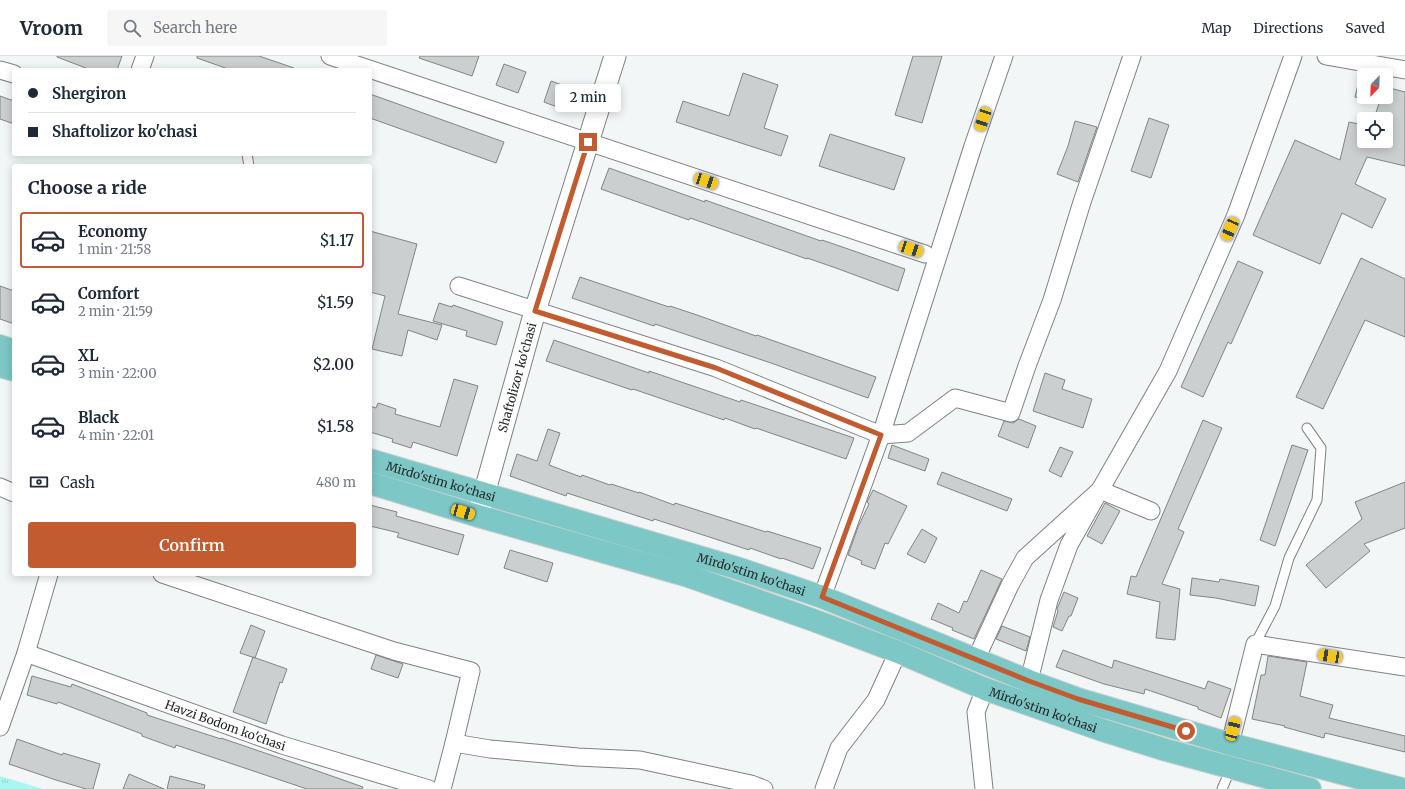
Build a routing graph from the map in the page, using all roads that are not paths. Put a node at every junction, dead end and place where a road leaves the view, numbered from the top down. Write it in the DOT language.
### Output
graph roads {
  1 [pos="145,56"];
  2 [pos="330,56"];
  3 [pos="615,56"];
  4 [pos="1004,56"];
  5 [pos="1132,56"];
  6 [pos="1293,56"];
  7 [pos="1326,56"];
  8 [pos="141,68"];
  9 [pos="366,68"];
  10 [pos="0,70"];
  11 [pos="372,70"];
  12 [pos="1405,70"];
  13 [pos="12,73"];
  14 [pos="588,142"];
  15 [pos="925,254"];
  16 [pos="459,286"];
  17 [pos="535,311"];
  18 [pos="0,346"];
  19 [pos="12,350"];
  20 [pos="0,366"];
  21 [pos="12,369"];
  22 [pos="1307,428"];
  23 [pos="881,435"];
  24 [pos="372,461"];
  25 [pos="372,484"];
  26 [pos="0,487"];
  27 [pos="1100,490"];
  28 [pos="12,492"];
  29 [pos="484,494"];
  30 [pos="1151,511"];
  31 [pos="478,516"];
  32 [pos="48,576"];
  33 [pos="168,576"];
  34 [pos="822,597"];
  35 [pos="1255,644"];
  36 [pos="898,652"];
  37 [pos="26,653"];
  38 [pos="985,663"];
  39 [pos="1405,667"];
  40 [pos="1029,681"];
  41 [pos="6,686"];
  42 [pos="985,689"];
  43 [pos="0,727"];
  44 [pos="454,743"];
  45 [pos="1230,744"];
  46 [pos="1231,768"];
  47 [pos="429,789"];
  48 [pos="442,789"];
  49 [pos="764,789"];
  50 [pos="824,789"];
  51 [pos="984,789"];
  52 [pos="1222,789"];
  53 [pos="1310,789"];
  54 [pos="1402,789"];
  1 -- 8 [label="street"];
  2 -- 9 [label="street"];
  3 -- 14 [label="street, Shaftolizor ko'chasi"];
  4 -- 23 [label="street"];
  5 -- 23 [label="street"];
  6 -- 27 [label="street"];
  7 -- 12 [label="street"];
  10 -- 13 [label="street"];
  11 -- 14 [label="street"];
  14 -- 15 [label="street"];
  14 -- 17 [label="street, Shaftolizor ko'chasi"];
  16 -- 17 [label="street"];
  17 -- 23 [label="street"];
  17 -- 29 [label="street, Shaftolizor ko'chasi"];
  18 -- 19 [label="main road"];
  20 -- 21 [label="main road"];
  22 -- 35 [label="lane"];
  23 -- 34 [label="street"];
  24 -- 29 [label="main road, Mirdo'stim ko'chasi"];
  25 -- 31 [label="main road, Mirdo'stim ko'chasi"];
  26 -- 28 [label="street"];
  27 -- 30 [label="street"];
  27 -- 38 [label="street"];
  27 -- 40 [label="street"];
  29 -- 31 [label="street, Shaftolizor ko'chasi"];
  29 -- 34 [label="main road, Mirdo'stim ko'chasi"];
  31 -- 36 [label="main road, Mirdo'stim ko'chasi"];
  32 -- 37 [label="street"];
  33 -- 44 [label="street"];
  34 -- 38 [label="main road, Mirdo'stim ko'chasi"];
  35 -- 39 [label="street"];
  35 -- 45 [label="street"];
  36 -- 42 [label="main road, Mirdo'stim ko'chasi"];
  36 -- 50 [label="street"];
  37 -- 41 [label="street"];
  37 -- 47 [label="street, Havzi Bodom ko'chasi"];
  38 -- 40 [label="main road, Mirdo'stim ko'chasi"];
  38 -- 42 [label="main road"];
  40 -- 45 [label="main road, Mirdo'stim ko'chasi"];
  41 -- 43 [label="street"];
  42 -- 46 [label="main road, Mirdo'stim ko'chasi"];
  42 -- 51 [label="street"];
  44 -- 48 [label="street"];
  44 -- 49 [label="street"];
  45 -- 54 [label="main road, Mirdo'stim ko'chasi"];
  46 -- 52 [label="lane"];
  46 -- 53 [label="main road, Mirdo'stim ko'chasi"];
}
